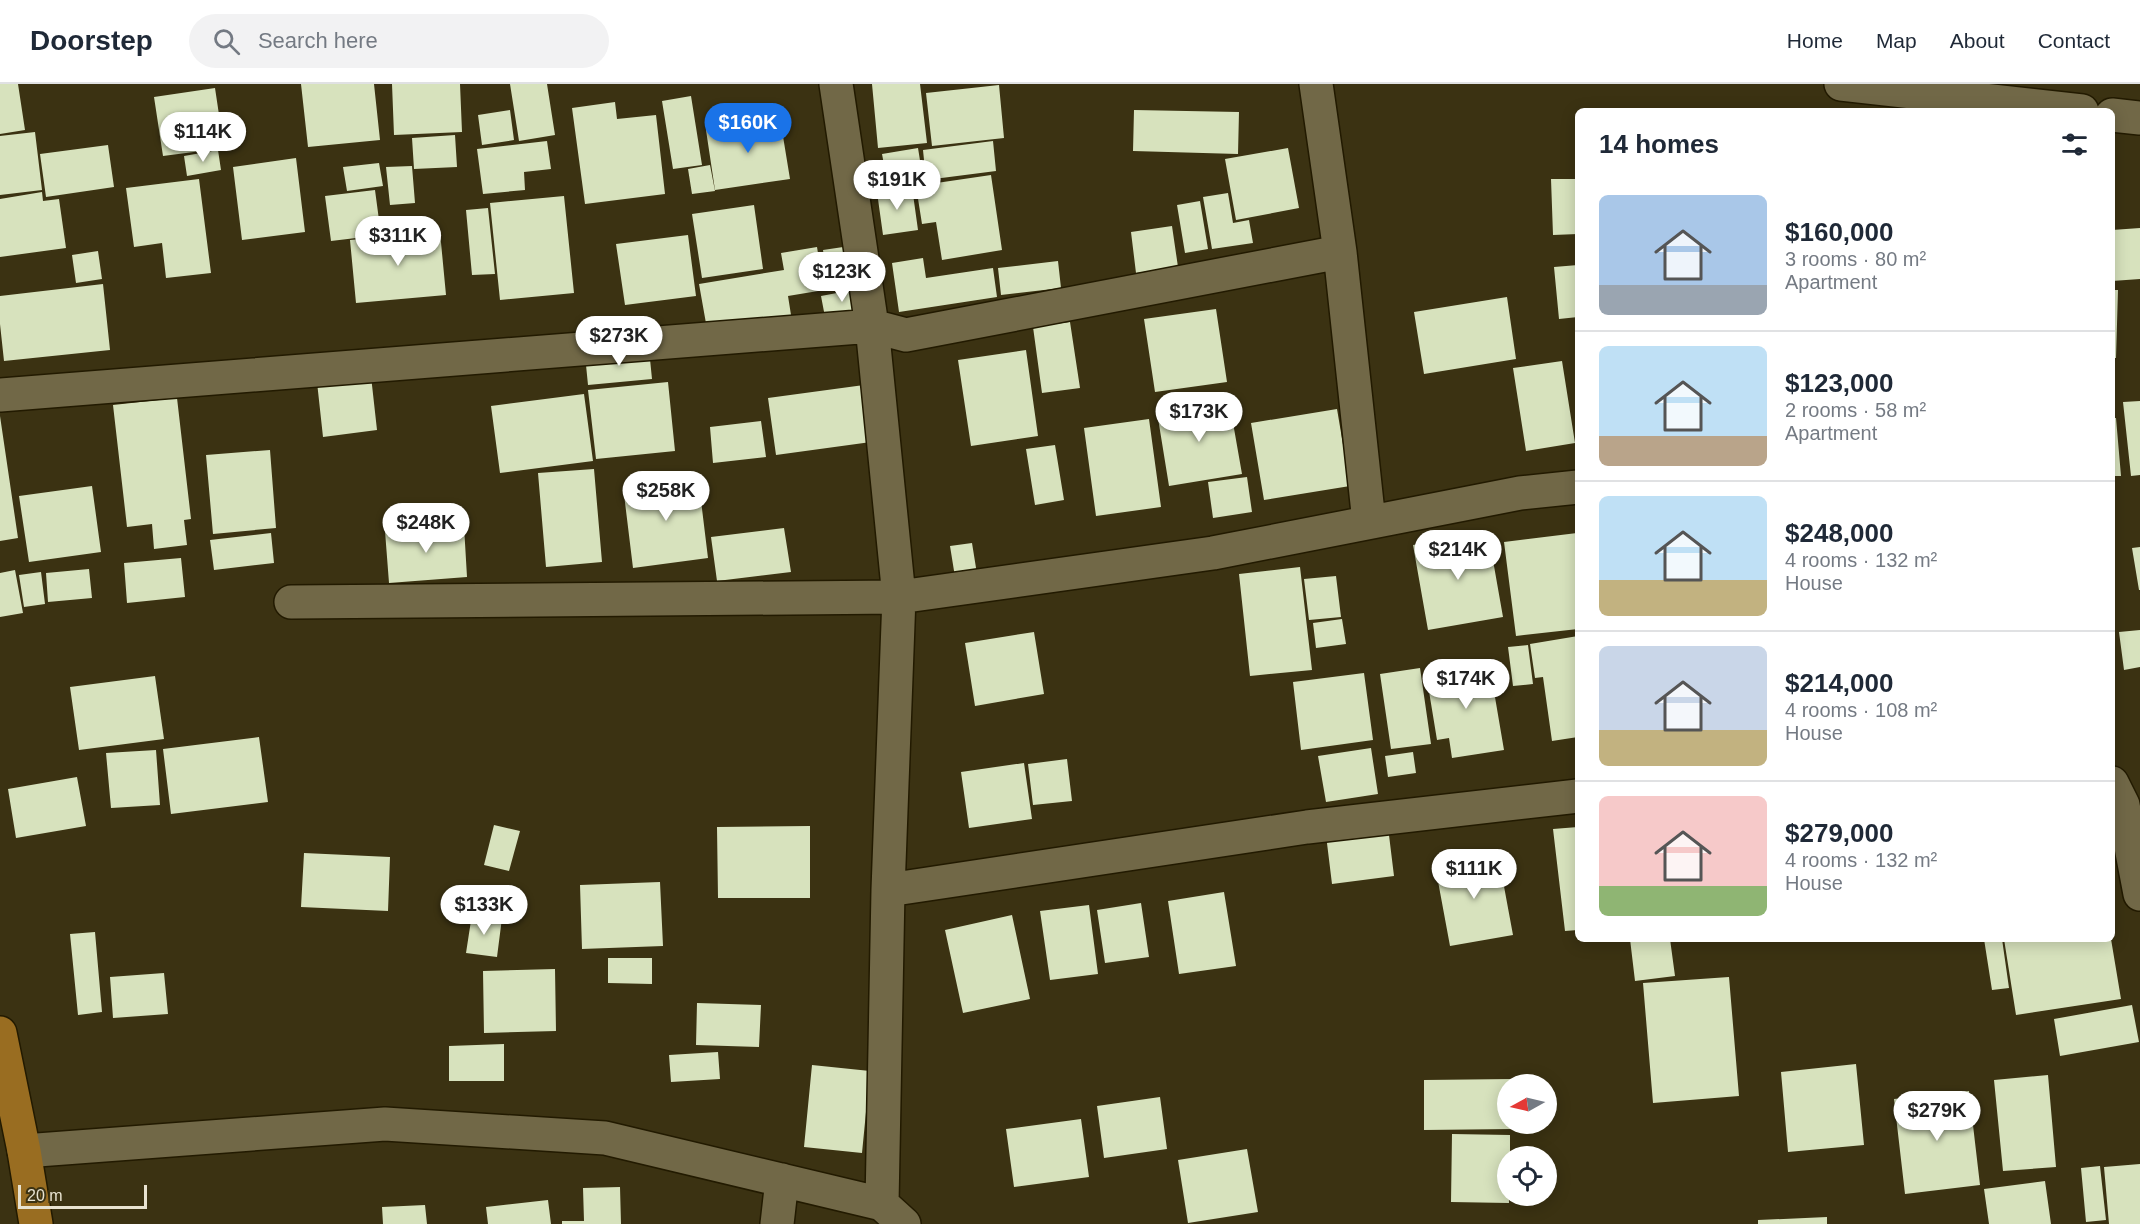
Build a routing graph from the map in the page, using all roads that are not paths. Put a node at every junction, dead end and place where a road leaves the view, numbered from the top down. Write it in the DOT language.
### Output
graph roads {
  1 [pos="837,84"];
  2 [pos="1316,84"];
  3 [pos="1841,84"];
  4 [pos="1998,106"];
  5 [pos="2032,108"];
  6 [pos="2115,115"];
  7 [pos="2140,118"];
  8 [pos="1340,252"];
  9 [pos="872,326"];
  10 [pos="0,395"];
  11 [pos="1575,487"];
  12 [pos="1369,522"];
  13 [pos="899,597"];
  14 [pos="291,602"];
  15 [pos="1575,796"];
  16 [pos="2116,798"];
  17 [pos="888,890"];
  18 [pos="2140,894"];
  19 [pos="0,1033"];
  20 [pos="24,1151"];
  21 [pos="782,1180"];
  22 [pos="893,1214"];
  23 [pos="36,1224"];
  24 [pos="777,1224"];
  1 -- 9 [label="street"];
  2 -- 8 [label="street"];
  3 -- 4 [label="street"];
  4 -- 5 [label="street"];
  6 -- 7 [label="street"];
  8 -- 9 [label="street"];
  8 -- 12 [label="street"];
  9 -- 10 [label="street"];
  9 -- 13 [label="street"];
  11 -- 12 [label="street"];
  12 -- 13 [label="street"];
  13 -- 14 [label="street"];
  13 -- 17 [label="street"];
  15 -- 17 [label="street"];
  16 -- 18 [label="street"];
  17 -- 22 [label="street"];
  19 -- 20 [label="main road"];
  20 -- 21 [label="street"];
  20 -- 23 [label="main road"];
  21 -- 22 [label="street"];
  21 -- 24 [label="street"];
}
